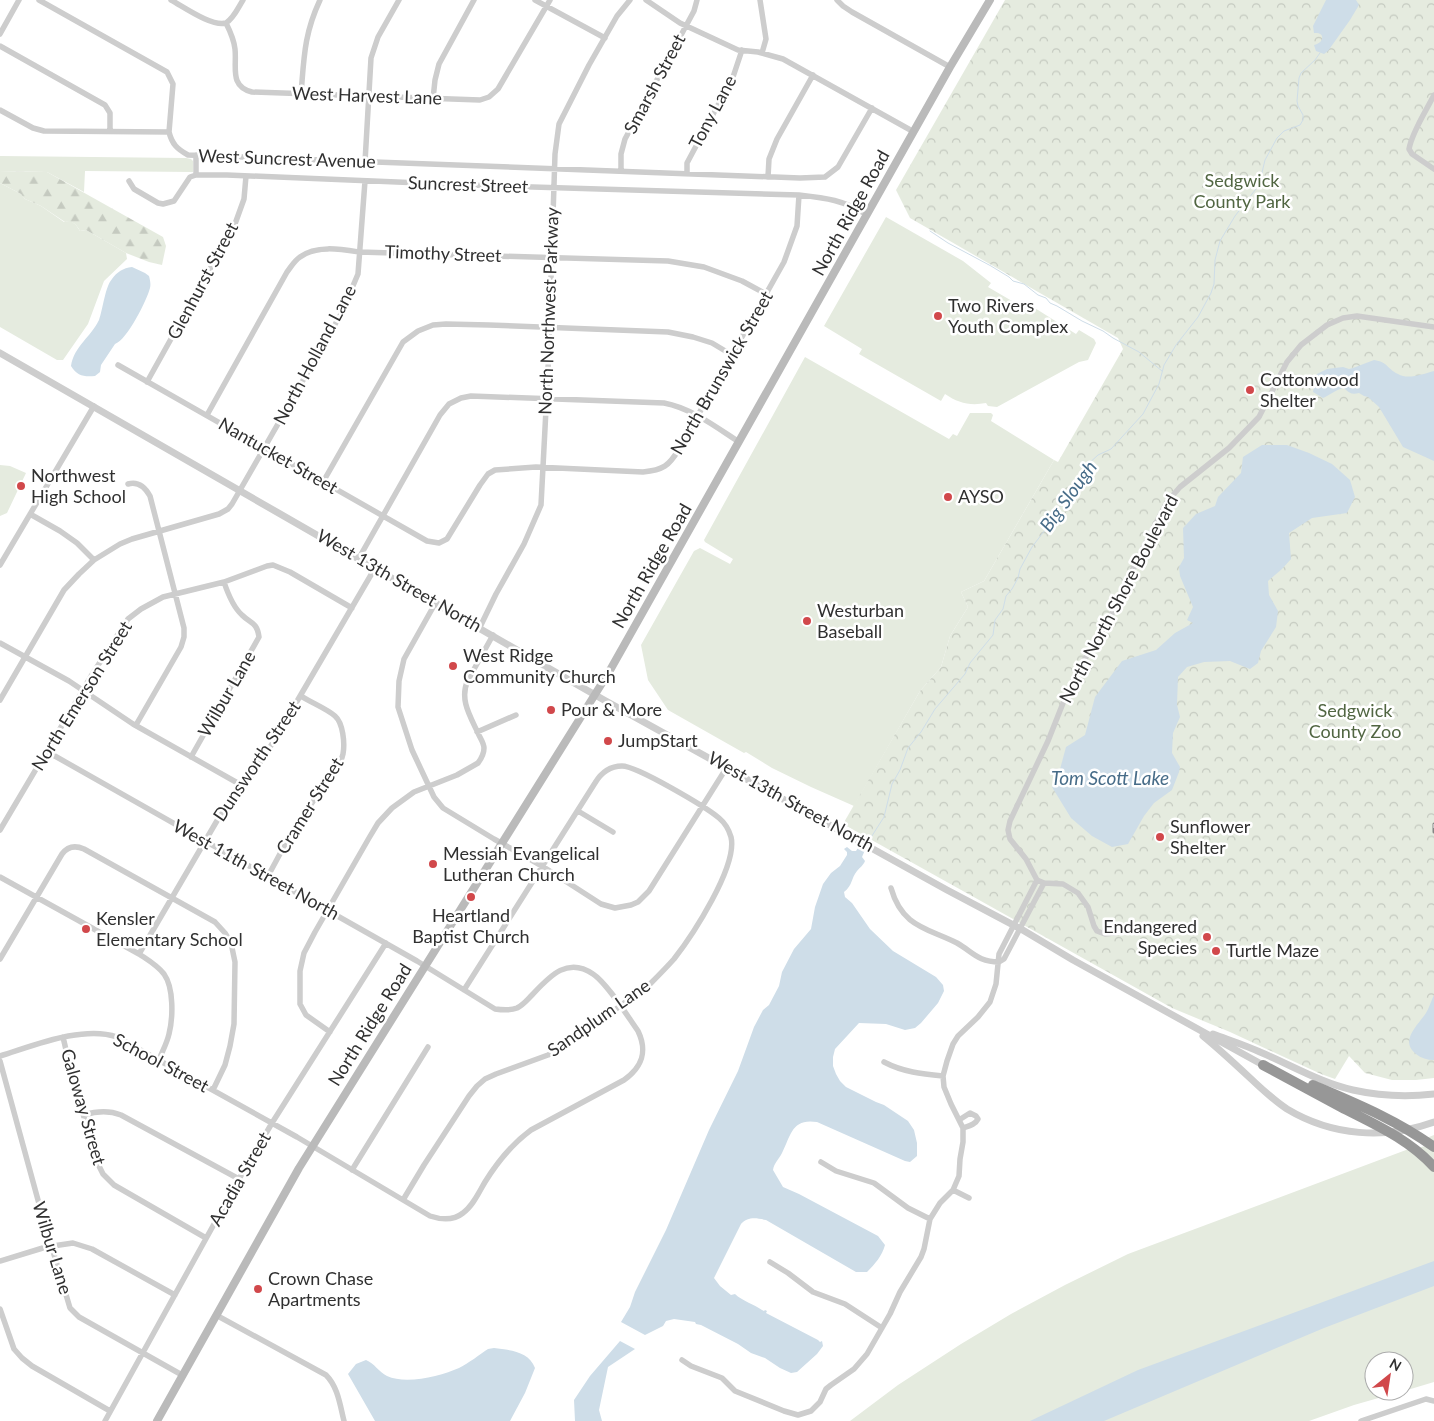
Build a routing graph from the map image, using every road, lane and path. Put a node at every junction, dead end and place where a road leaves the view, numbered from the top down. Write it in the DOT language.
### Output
graph roads {
  1 [pos="19,0"];
  2 [pos="39,0"];
  3 [pos="172,0"];
  4 [pos="243,0"];
  5 [pos="319,0"];
  6 [pos="399,0"];
  7 [pos="474,0"];
  8 [pos="536,0"];
  9 [pos="550,0"];
  10 [pos="630,0"];
  11 [pos="646,0"];
  12 [pos="697,0"];
  13 [pos="760,0"];
  14 [pos="837,0"];
  15 [pos="989,0"];
  16 [pos="546,6"];
  17 [pos="226,23"];
  18 [pos="686,26"];
  19 [pos="0,34"];
  20 [pos="605,38"];
  21 [pos="0,46"];
  22 [pos="742,50"];
  23 [pos="762,53"];
  24 [pos="950,67"];
  25 [pos="812,75"];
  26 [pos="301,94"];
  27 [pos="1434,95"];
  28 [pos="368,96"];
  29 [pos="433,99"];
  30 [pos="872,108"];
  31 [pos="0,110"];
  32 [pos="110,131"];
  33 [pos="169,132"];
  34 [pos="914,132"];
  35 [pos="196,155"];
  36 [pos="365,162"];
  37 [pos="554,169"];
  38 [pos="1434,169"];
  39 [pos="620,171"];
  40 [pos="687,174"];
  41 [pos="196,175"];
  42 [pos="246,176"];
  43 [pos="768,177"];
  44 [pos="129,181"];
  45 [pos="365,181"];
  46 [pos="554,188"];
  47 [pos="799,195"];
  48 [pos="867,215"];
  49 [pos="359,252"];
  50 [pos="551,257"];
  51 [pos="766,294"];
  52 [pos="1434,327"];
  53 [pos="549,328"];
  54 [pos="0,353"];
  55 [pos="732,355"];
  56 [pos="118,365"];
  57 [pos="148,382"];
  58 [pos="546,398"];
  59 [pos="94,406"];
  60 [pos="207,415"];
  61 [pos="698,417"];
  62 [pos="739,442"];
  63 [pos="265,449"];
  64 [pos="543,467"];
  65 [pos="323,482"];
  66 [pos="128,484"];
  67 [pos="241,491"];
  68 [pos="30,514"];
  69 [pos="383,516"];
  70 [pos="160,531"];
  71 [pos="439,543"];
  72 [pos="359,558"];
  73 [pos="94,560"];
  74 [pos="0,565"];
  75 [pos="375,568"];
  76 [pos="224,582"];
  77 [pos="176,594"];
  78 [pos="436,602"];
  79 [pos="352,608"];
  80 [pos="480,628"];
  81 [pos="493,635"];
  82 [pos="0,643"];
  83 [pos="25,657"];
  84 [pos="83,690"];
  85 [pos="595,694"];
  86 [pos="300,696"];
  87 [pos="0,700"];
  88 [pos="516,715"];
  89 [pos="136,725"];
  90 [pos="477,732"];
  91 [pos="46,751"];
  92 [pos="191,757"];
  93 [pos="727,767"];
  94 [pos="243,786"];
  95 [pos="429,787"];
  96 [pos="702,806"];
  97 [pos="578,811"];
  98 [pos="0,830"];
  99 [pos="613,832"];
  100 [pos="205,841"];
  101 [pos="502,844"];
  102 [pos="542,866"];
  103 [pos="268,876"];
  104 [pos="0,877"];
  105 [pos="1038,880"];
  106 [pos="1044,884"];
  107 [pos="891,888"];
  108 [pos="36,898"];
  109 [pos="171,898"];
  110 [pos="327,910"];
  111 [pos="1013,925"];
  112 [pos="1021,929"];
  113 [pos="1122,932"];
  114 [pos="386,943"];
  115 [pos="139,954"];
  116 [pos="0,960"];
  117 [pos="999,962"];
  118 [pos="425,966"];
  119 [pos="464,990"];
  120 [pos="620,1006"];
  121 [pos="1192,1026"];
  122 [pos="330,1032"];
  123 [pos="63,1037"];
  124 [pos="428,1047"];
  125 [pos="0,1056"];
  126 [pos="159,1060"];
  127 [pos="0,1061"];
  128 [pos="884,1062"];
  129 [pos="1263,1065"];
  130 [pos="943,1076"];
  131 [pos="213,1090"];
  132 [pos="1434,1094"];
  133 [pos="1345,1103"];
  134 [pos="84,1115"];
  135 [pos="959,1120"];
  136 [pos="1434,1122"];
  137 [pos="272,1123"];
  138 [pos="963,1128"];
  139 [pos="312,1146"];
  140 [pos="1434,1147"];
  141 [pos="821,1162"];
  142 [pos="1434,1167"];
  143 [pos="352,1170"];
  144 [pos="238,1179"];
  145 [pos="953,1190"];
  146 [pos="968,1198"];
  147 [pos="403,1200"];
  148 [pos="930,1219"];
  149 [pos="206,1238"];
  150 [pos="51,1246"];
  151 [pos="0,1261"];
  152 [pos="770,1262"];
  153 [pos="175,1294"];
  154 [pos="0,1309"];
  155 [pos="216,1315"];
  156 [pos="882,1328"];
  157 [pos="142,1353"];
  158 [pos="682,1360"];
  159 [pos="182,1375"];
  160 [pos="1434,1401"];
  161 [pos="110,1411"];
  162 [pos="105,1421"];
  163 [pos="157,1421"];
  164 [pos="344,1421"];
  165 [pos="1361,1421"];
  1 -- 19 [label="street"];
  2 -- 33 [label="street"];
  3 -- 17 [label="street"];
  4 -- 17 [label="street"];
  5 -- 26 [label="street"];
  6 -- 28 [label="street"];
  7 -- 29 [label="street"];
  8 -- 16 [label="street"];
  9 -- 16 [label="street"];
  10 -- 20 [label="street, North Northwest Parkway"];
  11 -- 18 [label="street"];
  12 -- 18 [label="street, Smarsh Street"];
  13 -- 23 [label="street"];
  14 -- 24 [label="street"];
  15 -- 24 [label="main road, North Ridge Road"];
  16 -- 20 [label="street"];
  16 -- 29 [label="street, West Harvest Lane"];
  17 -- 26 [label="street, West Harvest Lane"];
  18 -- 22 [label="street"];
  18 -- 39 [label="street, Smarsh Street"];
  20 -- 37 [label="street, North Northwest Parkway"];
  21 -- 32 [label="street"];
  22 -- 23 [label="street"];
  22 -- 40 [label="street, Tony Lane"];
  23 -- 25 [label="street"];
  24 -- 34 [label="main road, North Ridge Road"];
  25 -- 30 [label="street"];
  25 -- 43 [label="street"];
  26 -- 28 [label="street, West Harvest Lane"];
  27 -- 38 [label="street"];
  28 -- 29 [label="street, West Harvest Lane"];
  28 -- 36 [label="street"];
  30 -- 34 [label="street"];
  30 -- 43 [label="street, West Suncrest Avenue"];
  31 -- 32 [label="street"];
  32 -- 33 [label="street"];
  33 -- 35 [label="street, West Suncrest Avenue"];
  34 -- 48 [label="main road, North Ridge Road"];
  35 -- 36 [label="street, West Suncrest Avenue"];
  35 -- 41 [label="street"];
  36 -- 37 [label="street, West Suncrest Avenue"];
  37 -- 39 [label="street, West Suncrest Avenue"];
  37 -- 46 [label="street, North Northwest Parkway"];
  39 -- 40 [label="street, West Suncrest Avenue"];
  40 -- 43 [label="street, West Suncrest Avenue"];
  41 -- 42 [label="street, West Suncrest Avenue"];
  41 -- 44 [label="street"];
  42 -- 45 [label="street, Suncrest Street"];
  42 -- 57 [label="street, Glenhurst Street"];
  45 -- 46 [label="street, Suncrest Street"];
  45 -- 49 [label="street, North Holland Lane"];
  46 -- 47 [label="street, Suncrest Street"];
  46 -- 50 [label="street, North Northwest Parkway"];
  47 -- 48 [label="street, Suncrest Street"];
  47 -- 51 [label="street, North Brunswick Street"];
  48 -- 62 [label="main road, North Ridge Road"];
  49 -- 50 [label="street, Timothy Street"];
  49 -- 60 [label="street, Timothy Street"];
  49 -- 63 [label="street, North Holland Lane"];
  50 -- 51 [label="street, Timothy Street"];
  50 -- 53 [label="street, North Northwest Parkway"];
  51 -- 55 [label="street, North Brunswick Street"];
  52 -- 105 [label="street, North North Shore Boulevard"];
  53 -- 55 [label="street"];
  53 -- 58 [label="street, North Northwest Parkway"];
  53 -- 65 [label="street"];
  54 -- 59 [label="street, West 13th Street North"];
  55 -- 61 [label="street, North Brunswick Street"];
  56 -- 57 [label="street, Nantucket Street"];
  57 -- 60 [label="street, Nantucket Street"];
  58 -- 61 [label="street"];
  58 -- 64 [label="street, North Northwest Parkway"];
  58 -- 69 [label="street"];
  59 -- 67 [label="street, West 13th Street North"];
  59 -- 68 [label="street"];
  60 -- 63 [label="street, Nantucket Street"];
  61 -- 62 [label="street"];
  61 -- 64 [label="street, North Brunswick Street"];
  62 -- 85 [label="main road, North Ridge Road"];
  63 -- 65 [label="street, Nantucket Street"];
  63 -- 67 [label="street, North Holland Lane"];
  64 -- 71 [label="street, North Brunswick Street"];
  64 -- 80 [label="street, North Northwest Parkway"];
  65 -- 69 [label="street, Nantucket Street"];
  66 -- 70 [label="street"];
  67 -- 70 [label="street, North Holland Lane"];
  67 -- 72 [label="street, West 13th Street North"];
  68 -- 73 [label="street"];
  68 -- 74 [label="street"];
  69 -- 71 [label="street, Nantucket Street"];
  69 -- 72 [label="street"];
  70 -- 73 [label="street, North Holland Lane"];
  70 -- 77 [label="street"];
  72 -- 75 [label="street, West 13th Street North"];
  73 -- 83 [label="street, North Holland Lane"];
  75 -- 78 [label="street, West 13th Street North"];
  75 -- 79 [label="street, Dunsworth Street"];
  76 -- 77 [label="street, North Emerson Street"];
  76 -- 79 [label="street, North Emerson Street"];
  76 -- 92 [label="street, Wilbur Lane"];
  77 -- 84 [label="street, North Emerson Street"];
  77 -- 89 [label="street"];
  78 -- 80 [label="street, West 13th Street North"];
  78 -- 95 [label="street"];
  79 -- 86 [label="street, Dunsworth Street"];
  80 -- 81 [label="street, West 13th Street North"];
  81 -- 85 [label="street, West 13th Street North"];
  81 -- 90 [label="street"];
  82 -- 83 [label="street"];
  83 -- 84 [label="street"];
  83 -- 87 [label="street, North Holland Lane"];
  84 -- 89 [label="street"];
  84 -- 91 [label="street, North Emerson Street"];
  85 -- 93 [label="street, West 13th Street North"];
  85 -- 101 [label="main road, North Ridge Road"];
  86 -- 94 [label="street, Dunsworth Street"];
  86 -- 103 [label="street, Cramer Street"];
  88 -- 90 [label="street"];
  89 -- 92 [label="street"];
  90 -- 95 [label="street"];
  91 -- 98 [label="street, North Emerson Street"];
  91 -- 100 [label="street, West 11th Street North"];
  92 -- 94 [label="street"];
  93 -- 96 [label="street"];
  93 -- 111 [label="street, West 13th Street North"];
  94 -- 100 [label="street, Dunsworth Street"];
  95 -- 101 [label="street"];
  95 -- 110 [label="street"];
  96 -- 97 [label="street, Sandplum Lane"];
  96 -- 102 [label="street"];
  96 -- 120 [label="street, Sandplum Lane"];
  97 -- 99 [label="street"];
  97 -- 102 [label="street"];
  100 -- 103 [label="street, West 11th Street North"];
  100 -- 109 [label="street, Dunsworth Street"];
  101 -- 102 [label="street"];
  101 -- 118 [label="main road, North Ridge Road"];
  102 -- 119 [label="street"];
  103 -- 110 [label="street, West 11th Street North"];
  104 -- 108 [label="street"];
  105 -- 106 [label="street, North North Shore Boulevard"];
  105 -- 111 [label="street"];
  106 -- 112 [label="street"];
  106 -- 113 [label="street, North North Shore Boulevard"];
  107 -- 117 [label="street"];
  108 -- 109 [label="street"];
  108 -- 115 [label="street"];
  108 -- 116 [label="street"];
  109 -- 115 [label="street, Dunsworth Street"];
  109 -- 131 [label="street"];
  110 -- 114 [label="street, West 11th Street North"];
  110 -- 122 [label="street"];
  111 -- 112 [label="street, West 13th Street North"];
  111 -- 117 [label="street"];
  112 -- 117 [label="street"];
  112 -- 121 [label="street, West 13th Street North"];
  114 -- 118 [label="street, West 11th Street North"];
  114 -- 122 [label="street, Acadia Street"];
  115 -- 126 [label="street"];
  117 -- 130 [label="street"];
  118 -- 119 [label="street, West 11th Street North"];
  118 -- 139 [label="main road, North Ridge Road"];
  119 -- 120 [label="street, West 11th Street North"];
  120 -- 147 [label="street, Sandplum Lane"];
  120 -- 147 [label="street, West 11th Street North"];
  121 -- 129 [label="street, West 13th Street North"];
  121 -- 132 [label="street, West 13th Street North"];
  121 -- 136 [label="street, West 13th Street North"];
  122 -- 137 [label="street, Acadia Street"];
  123 -- 125 [label="street, School Street"];
  123 -- 126 [label="street, School Street"];
  123 -- 134 [label="street, Galoway Street"];
  124 -- 143 [label="street"];
  126 -- 131 [label="street, School Street"];
  127 -- 150 [label="street, Wilbur Lane"];
  128 -- 130 [label="street"];
  129 -- 133 [label="highway"];
  130 -- 135 [label="street"];
  131 -- 137 [label="street, School Street"];
  133 -- 140 [label="highway"];
  133 -- 142 [label="highway"];
  134 -- 144 [label="street"];
  134 -- 149 [label="street, Galoway Street"];
  135 -- 138 [label="street"];
  135 -- 138 [label="street"];
  137 -- 139 [label="street, School Street"];
  137 -- 144 [label="street, Acadia Street"];
  138 -- 145 [label="street"];
  139 -- 143 [label="street, School Street"];
  139 -- 155 [label="main road, North Ridge Road"];
  141 -- 148 [label="street"];
  143 -- 147 [label="street"];
  144 -- 149 [label="street, Acadia Street"];
  145 -- 146 [label="street"];
  145 -- 148 [label="street"];
  148 -- 156 [label="street"];
  149 -- 153 [label="street, Acadia Street"];
  150 -- 151 [label="street"];
  150 -- 153 [label="street"];
  150 -- 157 [label="street, Wilbur Lane"];
  152 -- 156 [label="street"];
  153 -- 157 [label="street, Acadia Street"];
  154 -- 161 [label="street"];
  155 -- 159 [label="main road, North Ridge Road"];
  155 -- 164 [label="street"];
  156 -- 158 [label="street"];
  157 -- 159 [label="street, Wilbur Lane"];
  157 -- 161 [label="street, Acadia Street"];
  159 -- 163 [label="main road, North Ridge Road"];
  160 -- 165 [label="street"];
  161 -- 162 [label="street, Acadia Street"];
}
